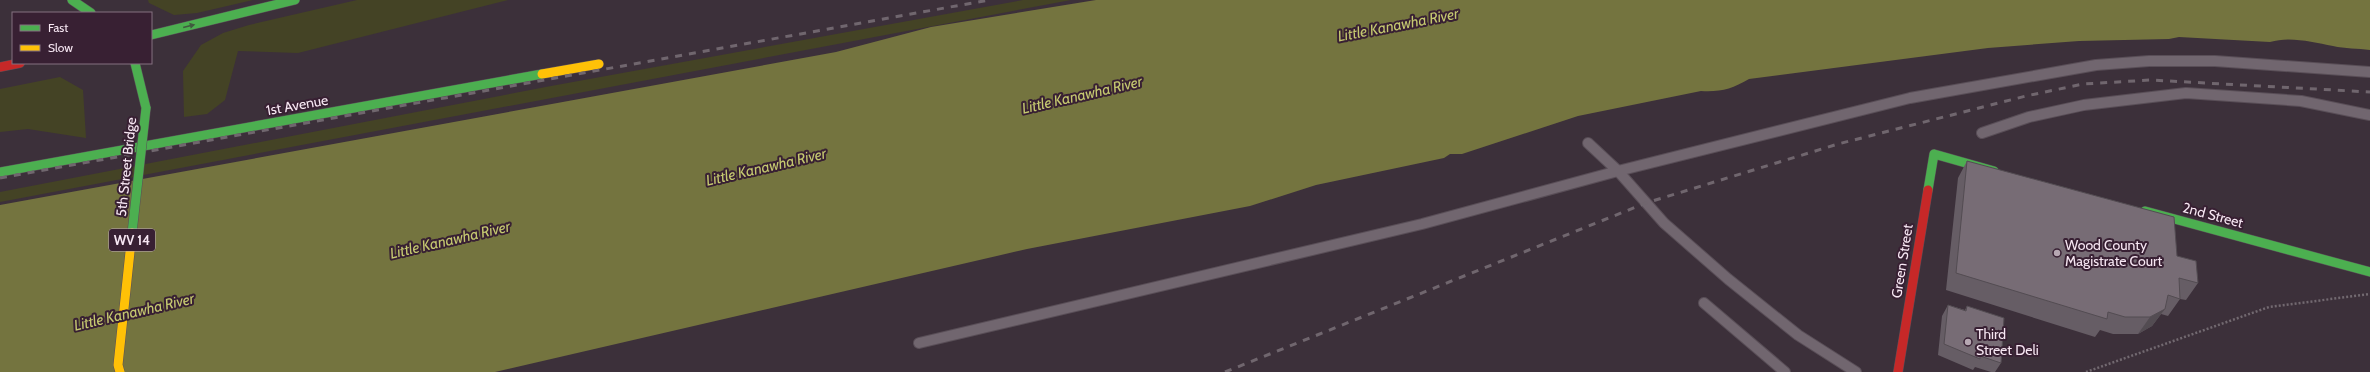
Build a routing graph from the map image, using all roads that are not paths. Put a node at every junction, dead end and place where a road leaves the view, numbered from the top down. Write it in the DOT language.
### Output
graph roads {
  1 [pos="72,0"];
  2 [pos="295,0"];
  3 [pos="90,12"];
  4 [pos="152,35"];
  5 [pos="15,64"];
  6 [pos="135,64"];
  7 [pos="599,64"];
  8 [pos="0,67"];
  9 [pos="2370,72"];
  10 [pos="2370,115"];
  11 [pos="1982,134"];
  12 [pos="1588,143"];
  13 [pos="1618,171"];
  14 [pos="0,172"];
  15 [pos="2005,174"];
  16 [pos="2134,208"];
  17 [pos="2370,272"];
  18 [pos="1704,303"];
  19 [pos="919,343"];
  20 [pos="120,372"];
  21 [pos="1785,372"];
  22 [pos="1856,372"];
  23 [pos="1898,372"];
  1 -- 3 [label="main road"];
  4 -- 2 [label="main road, one-way"];
  5 -- 8 [label="main road"];
  6 -- 20 [label="main road, 5th Street Bridge / WV 14, bridge"];
  7 -- 14 [label="main road, 1st Avenue"];
  9 -- 13 [label="lane"];
  10 -- 11 [label="lane"];
  12 -- 13 [label="lane"];
  13 -- 19 [label="lane"];
  13 -- 22 [label="lane"];
  15 -- 23 [label="main road, Green Street"];
  16 -- 17 [label="main road, 2nd Street"];
  18 -- 21 [label="lane"];
}
